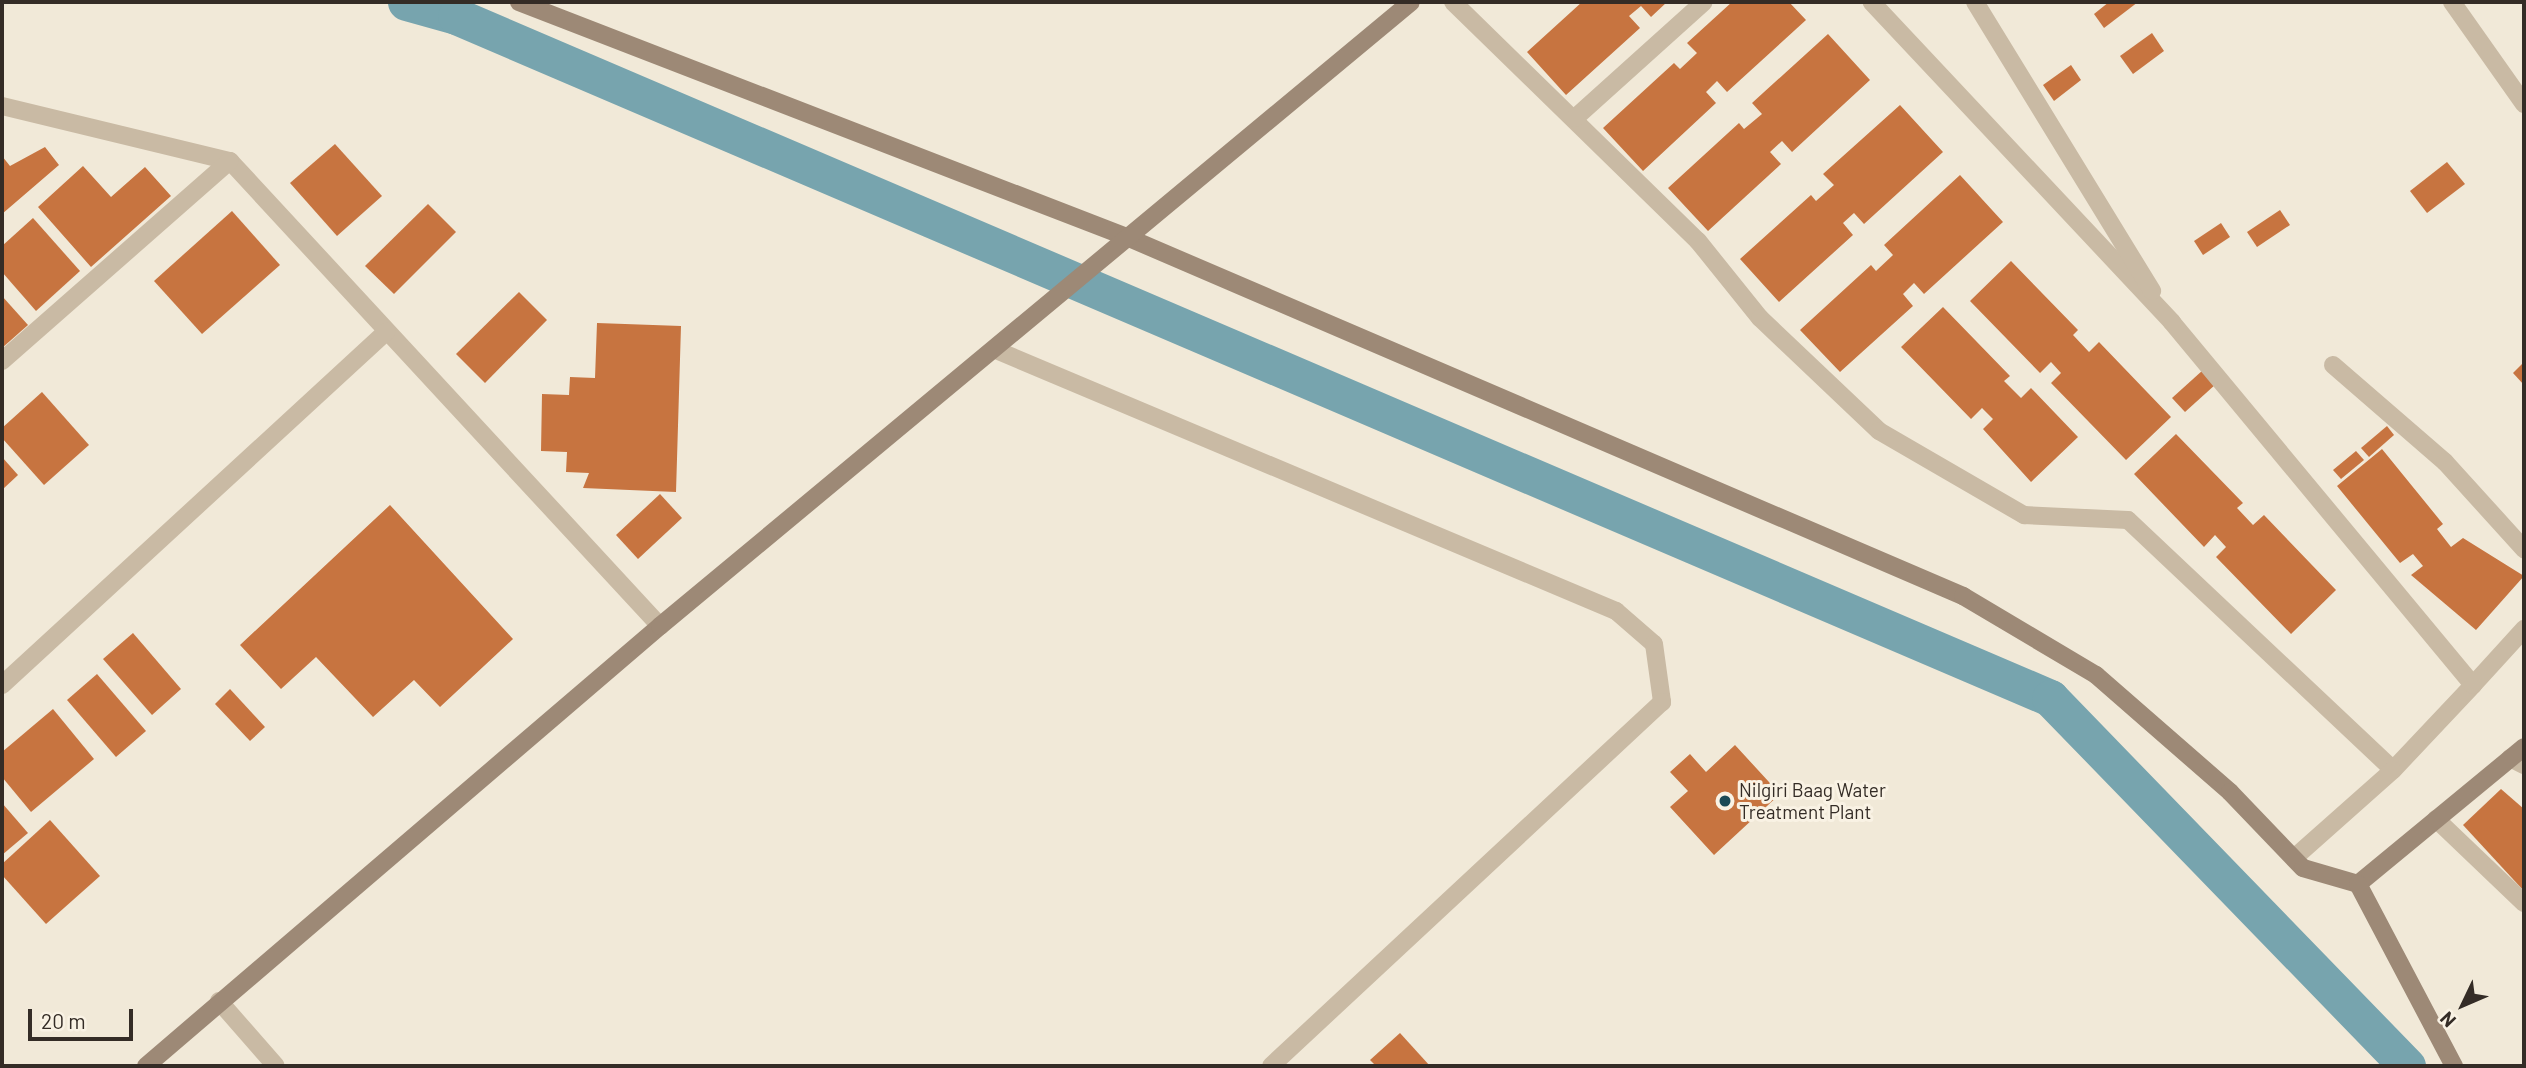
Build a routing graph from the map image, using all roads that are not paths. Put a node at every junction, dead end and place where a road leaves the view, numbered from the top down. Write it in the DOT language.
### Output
graph roads {
  1 [pos="519,2"];
  2 [pos="1412,2"];
  3 [pos="1453,2"];
  4 [pos="1704,2"];
  5 [pos="1871,2"];
  6 [pos="1975,2"];
  7 [pos="2452,2"];
  8 [pos="2524,104"];
  9 [pos="2,106"];
  10 [pos="1574,118"];
  11 [pos="230,161"];
  12 [pos="1123,243"];
  13 [pos="2172,322"];
  14 [pos="386,332"];
  15 [pos="996,349"];
  16 [pos="2,361"];
  17 [pos="2333,365"];
  18 [pos="2524,549"];
  19 [pos="660,626"];
  20 [pos="2524,629"];
  21 [pos="2,685"];
  22 [pos="2473,685"];
  23 [pos="2520,756"];
  24 [pos="2393,770"];
  25 [pos="2436,819"];
  26 [pos="2294,858"];
  27 [pos="2358,884"];
  28 [pos="2524,903"];
  29 [pos="219,1001"];
  30 [pos="146,1066"];
  31 [pos="276,1066"];
  32 [pos="1271,1066"];
  33 [pos="2454,1066"];
  1 -- 12 [label="street"];
  2 -- 12 [label="street"];
  3 -- 10 [label="street"];
  4 -- 10 [label="street"];
  5 -- 13 [label="street"];
  6 -- 13 [label="street"];
  7 -- 8 [label="street"];
  9 -- 11 [label="street"];
  10 -- 24 [label="street"];
  11 -- 14 [label="street"];
  11 -- 16 [label="street"];
  12 -- 15 [label="street"];
  12 -- 26 [label="street"];
  13 -- 22 [label="street"];
  14 -- 19 [label="street"];
  14 -- 21 [label="street"];
  15 -- 19 [label="street"];
  15 -- 32 [label="street"];
  17 -- 18 [label="street"];
  19 -- 29 [label="street"];
  20 -- 22 [label="street"];
  22 -- 24 [label="street"];
  23 -- 25 [label="street"];
  24 -- 26 [label="street"];
  25 -- 27 [label="street"];
  25 -- 28 [label="street"];
  26 -- 27 [label="street"];
  27 -- 33 [label="street"];
  29 -- 30 [label="street"];
  29 -- 31 [label="street"];
}
